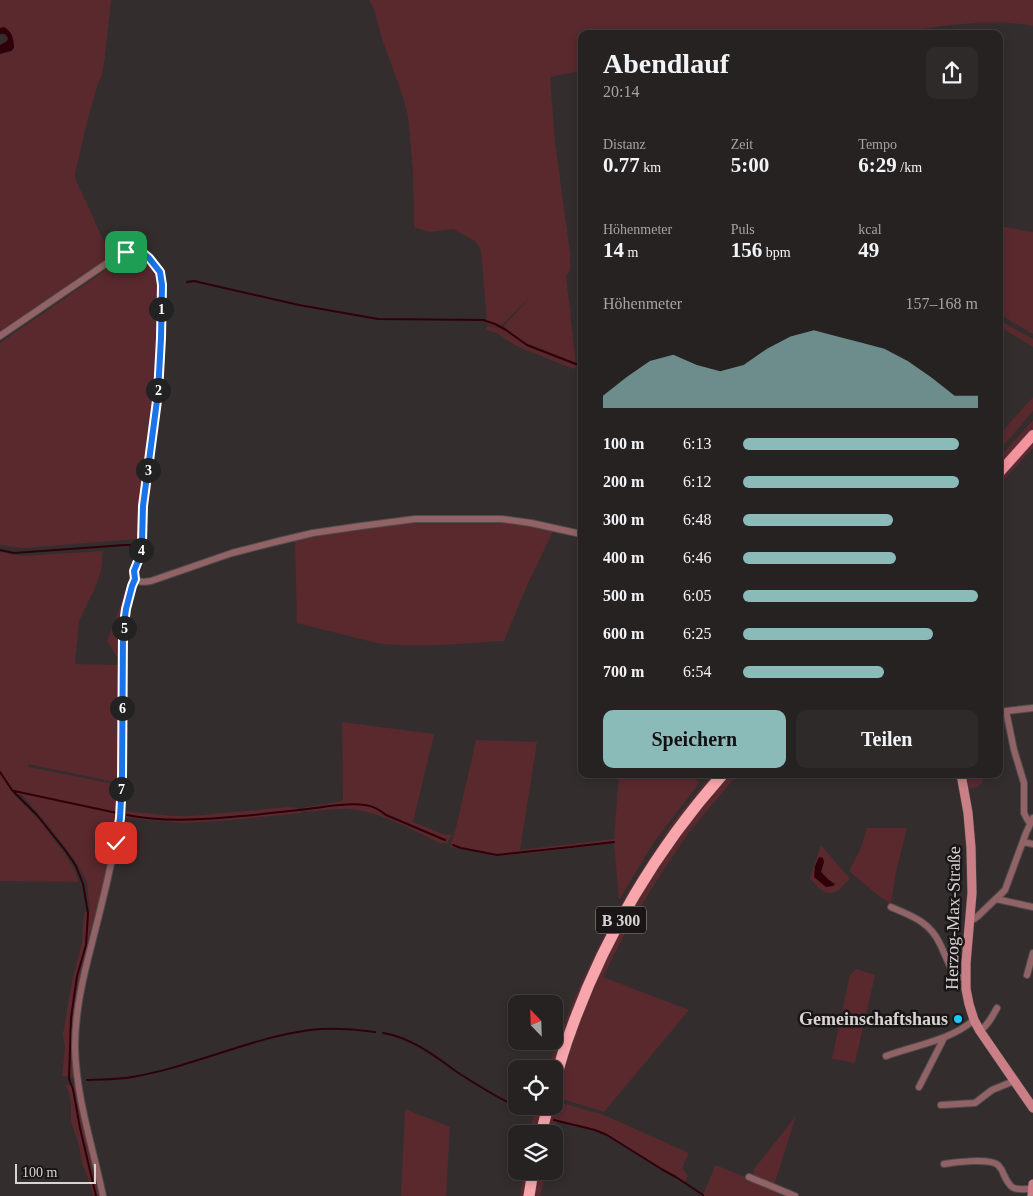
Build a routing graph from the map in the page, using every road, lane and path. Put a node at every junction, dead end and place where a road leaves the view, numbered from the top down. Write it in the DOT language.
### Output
graph roads {
  1 [pos="0,336"];
  2 [pos="1033,435"];
  3 [pos="1003,469"];
  4 [pos="578,533"];
  5 [pos="135,579"];
  6 [pos="1033,708"];
  7 [pos="721,778"];
  8 [pos="962,778"];
  9 [pos="1032,820"];
  10 [pos="1023,842"];
  11 [pos="1033,844"];
  12 [pos="996,899"];
  13 [pos="891,907"];
  14 [pos="1033,907"];
  15 [pos="970,920"];
  16 [pos="1033,953"];
  17 [pos="1027,975"];
  18 [pos="965,978"];
  19 [pos="997,1008"];
  20 [pos="974,1020"];
  21 [pos="980,1031"];
  22 [pos="944,1038"];
  23 [pos="886,1056"];
  24 [pos="561,1060"];
  25 [pos="1014,1081"];
  26 [pos="919,1087"];
  27 [pos="941,1105"];
  28 [pos="1033,1108"];
  29 [pos="944,1164"];
  30 [pos="749,1177"];
  31 [pos="532,1180"];
  32 [pos="1032,1190"];
  33 [pos="103,1196"];
  34 [pos="529,1196"];
  35 [pos="796,1196"];
  1 -- 5 [label="street"];
  2 -- 3 [label="main road"];
  4 -- 5 [label="street"];
  5 -- 33 [label="street"];
  6 -- 9 [label="street"];
  7 -- 24 [label="highway, B 300"];
  8 -- 15 [label="main road, Herzog-Max-Straße"];
  9 -- 10 [label="street"];
  10 -- 11 [label="street"];
  10 -- 12 [label="street"];
  12 -- 14 [label="street"];
  12 -- 15 [label="street"];
  13 -- 18 [label="street"];
  15 -- 18 [label="main road, Herzog-Max-Straße"];
  16 -- 17 [label="street"];
  18 -- 20 [label="main road, Herzog-Max-Straße"];
  19 -- 21 [label="street"];
  20 -- 21 [label="main road, Herzog-Max-Straße"];
  20 -- 22 [label="street"];
  21 -- 25 [label="main road, Herzog-Max-Straße"];
  22 -- 23 [label="street"];
  22 -- 26 [label="street"];
  25 -- 27 [label="street"];
  25 -- 28 [label="main road, Herzog-Max-Straße"];
  29 -- 32 [label="street"];
  30 -- 35 [label="street"];
  31 -- 34 [label="highway"];
}
